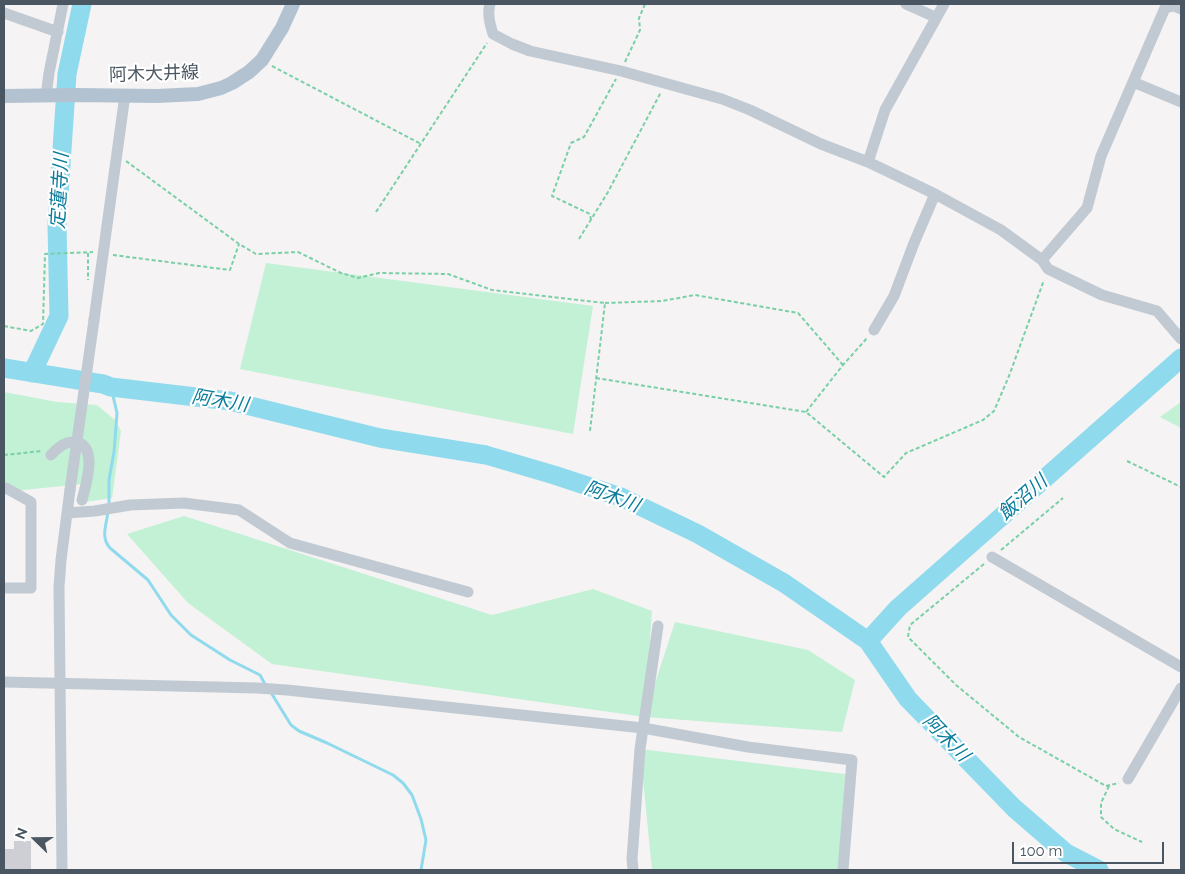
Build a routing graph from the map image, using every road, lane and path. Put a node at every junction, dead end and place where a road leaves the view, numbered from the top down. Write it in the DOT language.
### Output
graph roads {
  1 [pos="63,4"];
  2 [pos="293,4"];
  3 [pos="490,4"];
  4 [pos="645,4"];
  5 [pos="906,4"];
  6 [pos="944,4"];
  7 [pos="1181,9"];
  8 [pos="4,13"];
  9 [pos="936,18"];
  10 [pos="58,32"];
  11 [pos="493,34"];
  12 [pos="262,60"];
  13 [pos="621,70"];
  14 [pos="1133,82"];
  15 [pos="666,83"];
  16 [pos="125,95"];
  17 [pos="4,96"];
  18 [pos="50,96"];
  19 [pos="1181,102"];
  20 [pos="421,144"];
  21 [pos="117,154"];
  22 [pos="868,162"];
  23 [pos="935,194"];
  24 [pos="376,212"];
  25 [pos="591,220"];
  26 [pos="580,239"];
  27 [pos="239,244"];
  28 [pos="94,252"];
  29 [pos="110,254"];
  30 [pos="1045,265"];
  31 [pos="605,303"];
  32 [pos="4,326"];
  33 [pos="874,330"];
  34 [pos="1180,338"];
  35 [pos="843,365"];
  36 [pos="596,378"];
  37 [pos="806,412"];
  38 [pos="590,431"];
  39 [pos="4,455"];
  40 [pos="51,455"];
  41 [pos="1127,461"];
  42 [pos="1181,487"];
  43 [pos="4,488"];
  44 [pos="1063,498"];
  45 [pos="82,500"];
  46 [pos="67,514"];
  47 [pos="992,557"];
  48 [pos="4,588"];
  49 [pos="468,592"];
  50 [pos="658,626"];
  51 [pos="1181,666"];
  52 [pos="4,682"];
  53 [pos="60,683"];
  54 [pos="1181,688"];
  55 [pos="643,728"];
  56 [pos="1128,779"];
  57 [pos="1109,786"];
  58 [pos="1142,842"];
  59 [pos="62,870"];
  60 [pos="633,870"];
  61 [pos="844,870"];
  1 -- 10 [label="street"];
  2 -- 12 [label="main road, 阿木大井線"];
  3 -- 11 [label="street"];
  4 -- 13 [label="path"];
  5 -- 9 [label="street"];
  6 -- 9 [label="street"];
  7 -- 14 [label="street"];
  8 -- 10 [label="street"];
  9 -- 22 [label="street"];
  10 -- 18 [label="street"];
  11 -- 13 [label="street"];
  11 -- 20 [label="path"];
  12 -- 16 [label="main road, 阿木大井線"];
  12 -- 20 [label="path"];
  13 -- 15 [label="street"];
  13 -- 25 [label="path"];
  14 -- 19 [label="street"];
  14 -- 30 [label="street"];
  15 -- 22 [label="street"];
  15 -- 25 [label="path"];
  16 -- 18 [label="main road, 阿木大井線"];
  16 -- 21 [label="street"];
  17 -- 18 [label="main road, 阿木大井線"];
  20 -- 24 [label="path"];
  21 -- 27 [label="path"];
  21 -- 46 [label="street, bridge"];
  22 -- 23 [label="street"];
  23 -- 30 [label="street"];
  23 -- 33 [label="street"];
  25 -- 26 [label="path"];
  27 -- 29 [label="path"];
  27 -- 31 [label="path"];
  28 -- 32 [label="path"];
  30 -- 34 [label="street"];
  30 -- 37 [label="path"];
  31 -- 35 [label="path"];
  31 -- 36 [label="path"];
  33 -- 35 [label="path"];
  35 -- 37 [label="path"];
  36 -- 37 [label="path"];
  36 -- 38 [label="path"];
  39 -- 40 [label="path"];
  40 -- 45 [label="street"];
  41 -- 42 [label="path"];
  43 -- 48 [label="street"];
  44 -- 47 [label="path"];
  46 -- 49 [label="street"];
  46 -- 53 [label="street"];
  47 -- 51 [label="street"];
  47 -- 57 [label="path"];
  50 -- 55 [label="street"];
  52 -- 53 [label="street"];
  53 -- 55 [label="street"];
  53 -- 59 [label="street"];
  54 -- 56 [label="street"];
  55 -- 60 [label="street"];
  55 -- 61 [label="street"];
  56 -- 57 [label="path"];
  57 -- 58 [label="path"];
}
